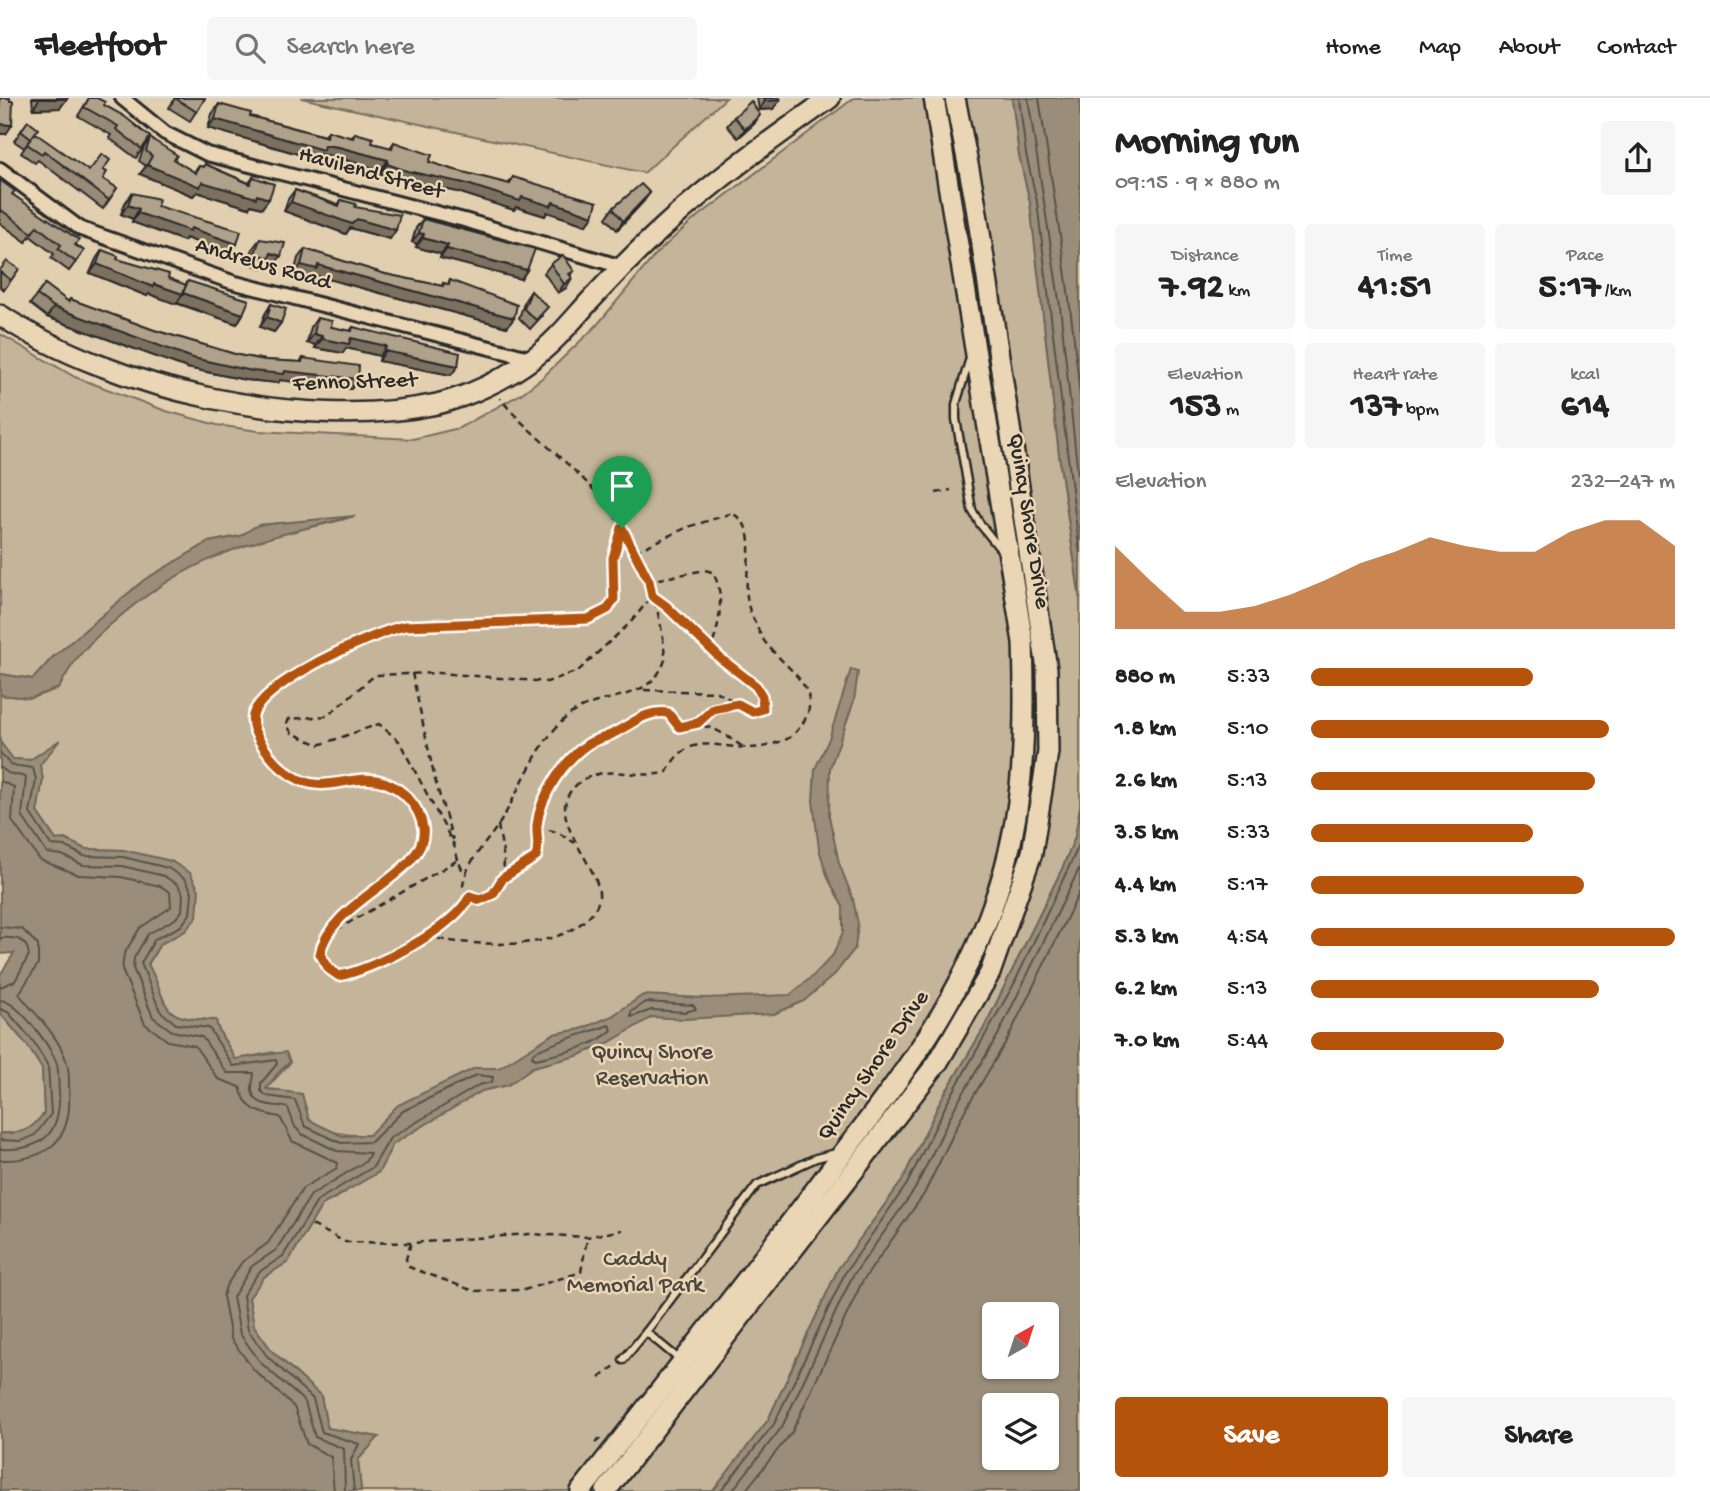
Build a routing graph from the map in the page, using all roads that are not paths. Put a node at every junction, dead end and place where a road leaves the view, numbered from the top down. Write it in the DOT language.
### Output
graph roads {
  1 [pos="934,98"];
  2 [pos="955,98"];
  3 [pos="128,99"];
  4 [pos="820,101"];
  5 [pos="0,169"];
  6 [pos="622,267"];
  7 [pos="0,315"];
  8 [pos="975,342"];
  9 [pos="533,359"];
  10 [pos="1010,561"];
  11 [pos="845,1151"];
  12 [pos="646,1332"];
  13 [pos="623,1360"];
  14 [pos="682,1362"];
  15 [pos="698,1375"];
  16 [pos="581,1491"];
  17 [pos="606,1491"];
  1 -- 8 [label="main road, Quincy Shore Drive"];
  2 -- 15 [label="main road, Quincy Shore Drive"];
  3 -- 6 [label="street, Havilend Street"];
  4 -- 6 [label="main road, Fenno Street"];
  5 -- 9 [label="street, Andrews Road"];
  6 -- 9 [label="main road, Fenno Street"];
  7 -- 9 [label="main road, Fenno Street"];
  8 -- 10 [label="main road, Quincy Shore Drive"];
  8 -- 10 [label="lane"];
  10 -- 11 [label="main road, Quincy Shore Drive"];
  11 -- 12 [label="lane"];
  11 -- 14 [label="main road, Quincy Shore Drive"];
  12 -- 13 [label="lane"];
  12 -- 14 [label="lane"];
  14 -- 15 [label="lane"];
  14 -- 16 [label="main road, Quincy Shore Drive"];
  15 -- 17 [label="main road, Quincy Shore Drive"];
}
